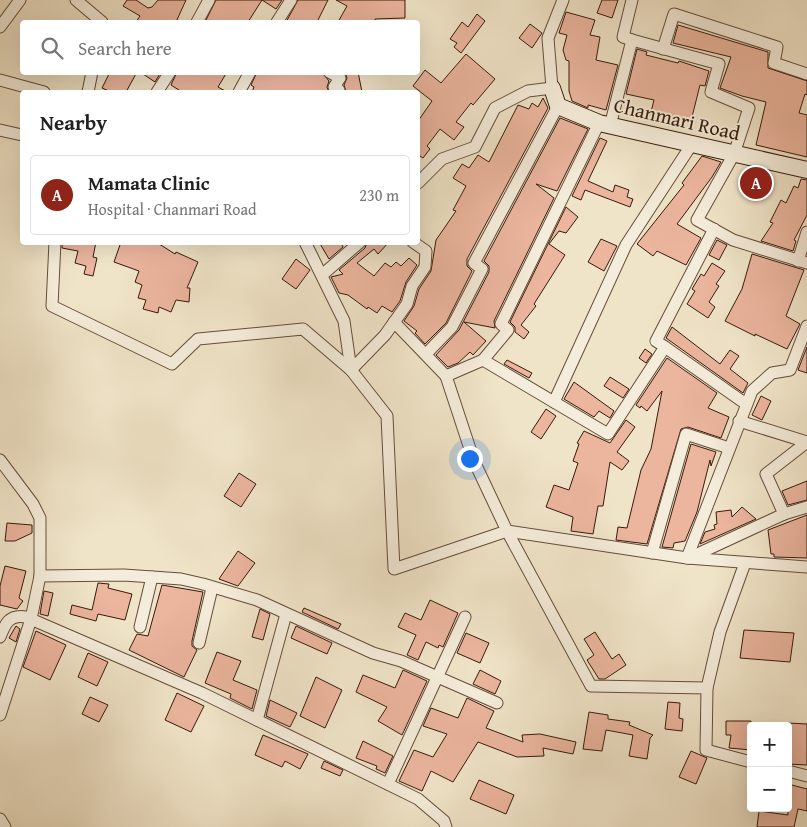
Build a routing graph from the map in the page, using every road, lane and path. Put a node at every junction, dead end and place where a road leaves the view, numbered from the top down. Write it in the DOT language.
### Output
graph roads {
  1 [pos="20,0"];
  2 [pos="76,0"];
  3 [pos="209,0"];
  4 [pos="291,0"];
  5 [pos="563,0"];
  6 [pos="632,0"];
  7 [pos="100,20"];
  8 [pos="198,20"];
  9 [pos="278,20"];
  10 [pos="0,27"];
  11 [pos="632,40"];
  12 [pos="663,49"];
  13 [pos="807,74"];
  14 [pos="91,75"];
  15 [pos="168,75"];
  16 [pos="248,75"];
  17 [pos="335,75"];
  18 [pos="0,80"];
  19 [pos="552,88"];
  20 [pos="37,90"];
  21 [pos="88,90"];
  22 [pos="158,90"];
  23 [pos="240,90"];
  24 [pos="339,90"];
  25 [pos="558,106"];
  26 [pos="605,124"];
  27 [pos="0,130"];
  28 [pos="20,135"];
  29 [pos="692,144"];
  30 [pos="734,154"];
  31 [pos="807,170"];
  32 [pos="420,181"];
  33 [pos="714,230"];
  34 [pos="807,232"];
  35 [pos="55,245"];
  36 [pos="307,245"];
  37 [pos="357,245"];
  38 [pos="417,245"];
  39 [pos="802,262"];
  40 [pos="322,275"];
  41 [pos="394,322"];
  42 [pos="807,326"];
  43 [pos="665,346"];
  44 [pos="426,354"];
  45 [pos="483,360"];
  46 [pos="351,370"];
  47 [pos="446,376"];
  48 [pos="554,402"];
  49 [pos="746,404"];
  50 [pos="739,421"];
  51 [pos="807,442"];
  52 [pos="729,448"];
  53 [pos="0,460"];
  54 [pos="807,507"];
  55 [pos="784,514"];
  56 [pos="507,531"];
  57 [pos="652,553"];
  58 [pos="687,558"];
  59 [pos="745,563"];
  60 [pos="807,567"];
  61 [pos="40,576"];
  62 [pos="152,577"];
  63 [pos="212,588"];
  64 [pos="286,614"];
  65 [pos="465,617"];
  66 [pos="31,620"];
  67 [pos="140,627"];
  68 [pos="0,637"];
  69 [pos="199,643"];
  70 [pos="437,678"];
  71 [pos="707,688"];
  72 [pos="497,703"];
  73 [pos="0,715"];
  74 [pos="257,720"];
  75 [pos="747,761"];
  76 [pos="792,772"];
  77 [pos="807,776"];
  78 [pos="388,784"];
  79 [pos="0,820"];
  80 [pos="5,827"];
  81 [pos="446,827"];
  1 -- 10 [label="street"];
  2 -- 7 [label="street"];
  3 -- 8 [label="street"];
  4 -- 9 [label="street"];
  5 -- 19 [label="street"];
  6 -- 11 [label="street"];
  11 -- 12 [label="street"];
  11 -- 26 [label="street"];
  12 -- 13 [label="street"];
  12 -- 30 [label="street"];
  14 -- 21 [label="street"];
  15 -- 22 [label="street"];
  16 -- 23 [label="street"];
  17 -- 24 [label="street"];
  18 -- 20 [label="street"];
  19 -- 25 [label="street"];
  19 -- 32 [label="street"];
  25 -- 26 [label="street, Chanmari Road"];
  25 -- 44 [label="street"];
  26 -- 29 [label="street, Chanmari Road"];
  26 -- 45 [label="street"];
  27 -- 28 [label="street"];
  29 -- 30 [label="street, Chanmari Road"];
  29 -- 48 [label="street"];
  30 -- 31 [label="street, Chanmari Road"];
  30 -- 33 [label="street"];
  33 -- 39 [label="street"];
  33 -- 43 [label="street"];
  34 -- 39 [label="street"];
  35 -- 46 [label="street"];
  36 -- 40 [label="street"];
  37 -- 40 [label="street"];
  38 -- 41 [label="street"];
  40 -- 46 [label="street"];
  41 -- 44 [label="street"];
  41 -- 46 [label="street"];
  42 -- 49 [label="street"];
  43 -- 48 [label="street"];
  43 -- 49 [label="street"];
  44 -- 47 [label="street"];
  45 -- 47 [label="street"];
  45 -- 48 [label="street"];
  46 -- 56 [label="street"];
  47 -- 56 [label="street"];
  49 -- 50 [label="street"];
  50 -- 51 [label="street"];
  50 -- 52 [label="street"];
  51 -- 55 [label="street"];
  52 -- 57 [label="street"];
  52 -- 58 [label="street"];
  53 -- 61 [label="street"];
  54 -- 55 [label="street"];
  55 -- 58 [label="street"];
  56 -- 57 [label="street"];
  56 -- 71 [label="street"];
  57 -- 58 [label="street"];
  58 -- 59 [label="street"];
  59 -- 60 [label="street"];
  59 -- 71 [label="street"];
  61 -- 62 [label="street"];
  61 -- 66 [label="street"];
  62 -- 63 [label="street"];
  62 -- 67 [label="street"];
  63 -- 64 [label="street"];
  63 -- 69 [label="street"];
  64 -- 70 [label="street"];
  64 -- 74 [label="street"];
  65 -- 70 [label="street"];
  66 -- 68 [label="street"];
  66 -- 73 [label="street"];
  66 -- 74 [label="street"];
  70 -- 72 [label="street"];
  70 -- 78 [label="street"];
  71 -- 75 [label="street"];
  74 -- 78 [label="street"];
  76 -- 77 [label="street"];
  78 -- 81 [label="street"];
  79 -- 80 [label="street"];
}
